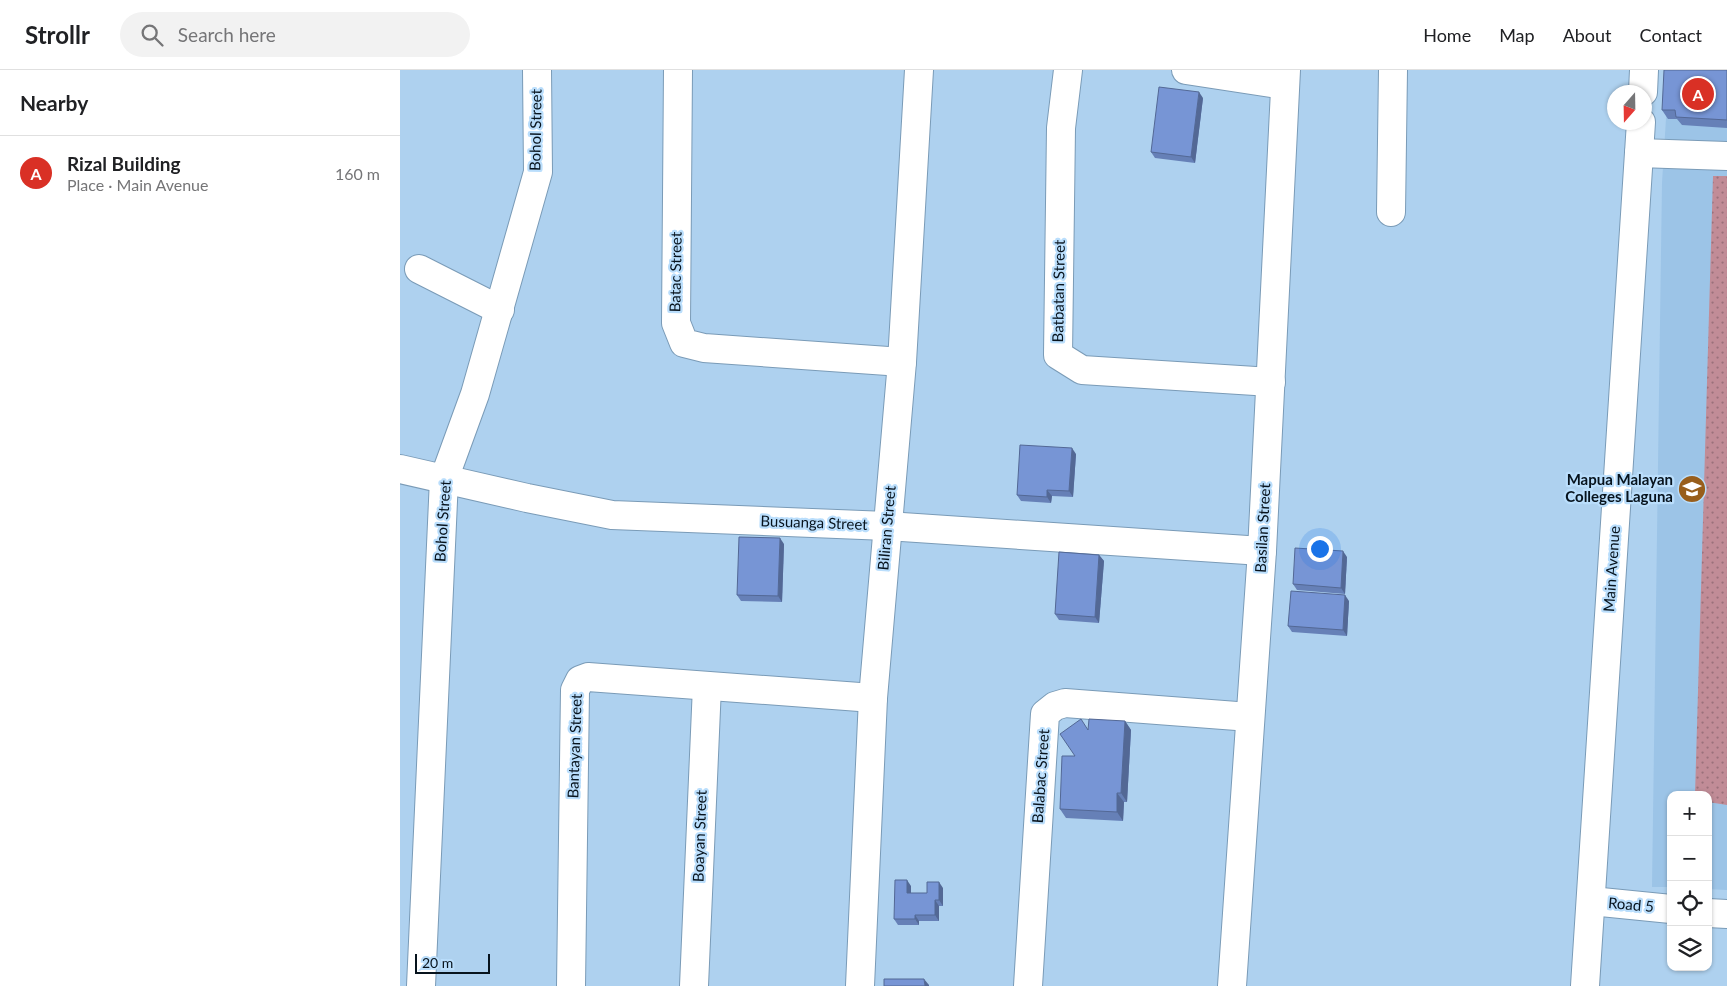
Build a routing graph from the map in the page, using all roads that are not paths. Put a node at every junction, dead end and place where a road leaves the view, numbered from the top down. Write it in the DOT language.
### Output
graph roads {
  1 [pos="536,70"];
  2 [pos="678,70"];
  3 [pos="919,70"];
  4 [pos="1068,70"];
  5 [pos="1186,70"];
  6 [pos="1393,70"];
  7 [pos="1644,70"];
  8 [pos="1285,77"];
  9 [pos="1643,85"];
  10 [pos="1640,130"];
  11 [pos="1639,153"];
  12 [pos="1727,156"];
  13 [pos="1391,212"];
  14 [pos="420,268"];
  15 [pos="500,310"];
  16 [pos="902,362"];
  17 [pos="1272,382"];
  18 [pos="400,469"];
  19 [pos="444,479"];
  20 [pos="887,526"];
  21 [pos="1262,550"];
  22 [pos="706,686"];
  23 [pos="873,698"];
  24 [pos="1250,717"];
  25 [pos="1590,901"];
  26 [pos="1667,909"];
  27 [pos="1712,912"];
  28 [pos="1727,914"];
  29 [pos="421,986"];
  30 [pos="571,986"];
  31 [pos="694,986"];
  32 [pos="860,986"];
  33 [pos="1028,986"];
  34 [pos="1232,986"];
  35 [pos="1585,986"];
  1 -- 15 [label="street, Bohol Street"];
  2 -- 16 [label="street, Batac Street"];
  3 -- 16 [label="street, Biliran Street"];
  4 -- 17 [label="street, Batbatan Street"];
  5 -- 8 [label="street"];
  6 -- 13 [label="street"];
  7 -- 9 [label="street"];
  8 -- 17 [label="street, Basilan Street"];
  10 -- 11 [label="street, Main Avenue"];
  11 -- 12 [label="street"];
  11 -- 25 [label="street, Main Avenue"];
  14 -- 15 [label="street"];
  15 -- 19 [label="street, Bohol Street"];
  16 -- 20 [label="street, Biliran Street"];
  17 -- 21 [label="street, Basilan Street"];
  18 -- 19 [label="street, Busuanga Street"];
  19 -- 20 [label="street, Busuanga Street"];
  19 -- 29 [label="street, Bohol Street"];
  20 -- 21 [label="street, Busuanga Street"];
  20 -- 23 [label="street, Biliran Street"];
  21 -- 24 [label="street, Basilan Street"];
  22 -- 23 [label="street, Bantayan Street"];
  22 -- 30 [label="street, Bantayan Street"];
  22 -- 31 [label="street, Boayan Street"];
  23 -- 32 [label="street, Biliran Street"];
  24 -- 33 [label="street, Balabac Street"];
  24 -- 34 [label="street, Basilan Street"];
  25 -- 26 [label="street, Road 5"];
  25 -- 35 [label="street, Main Avenue"];
  27 -- 28 [label="street"];
}
